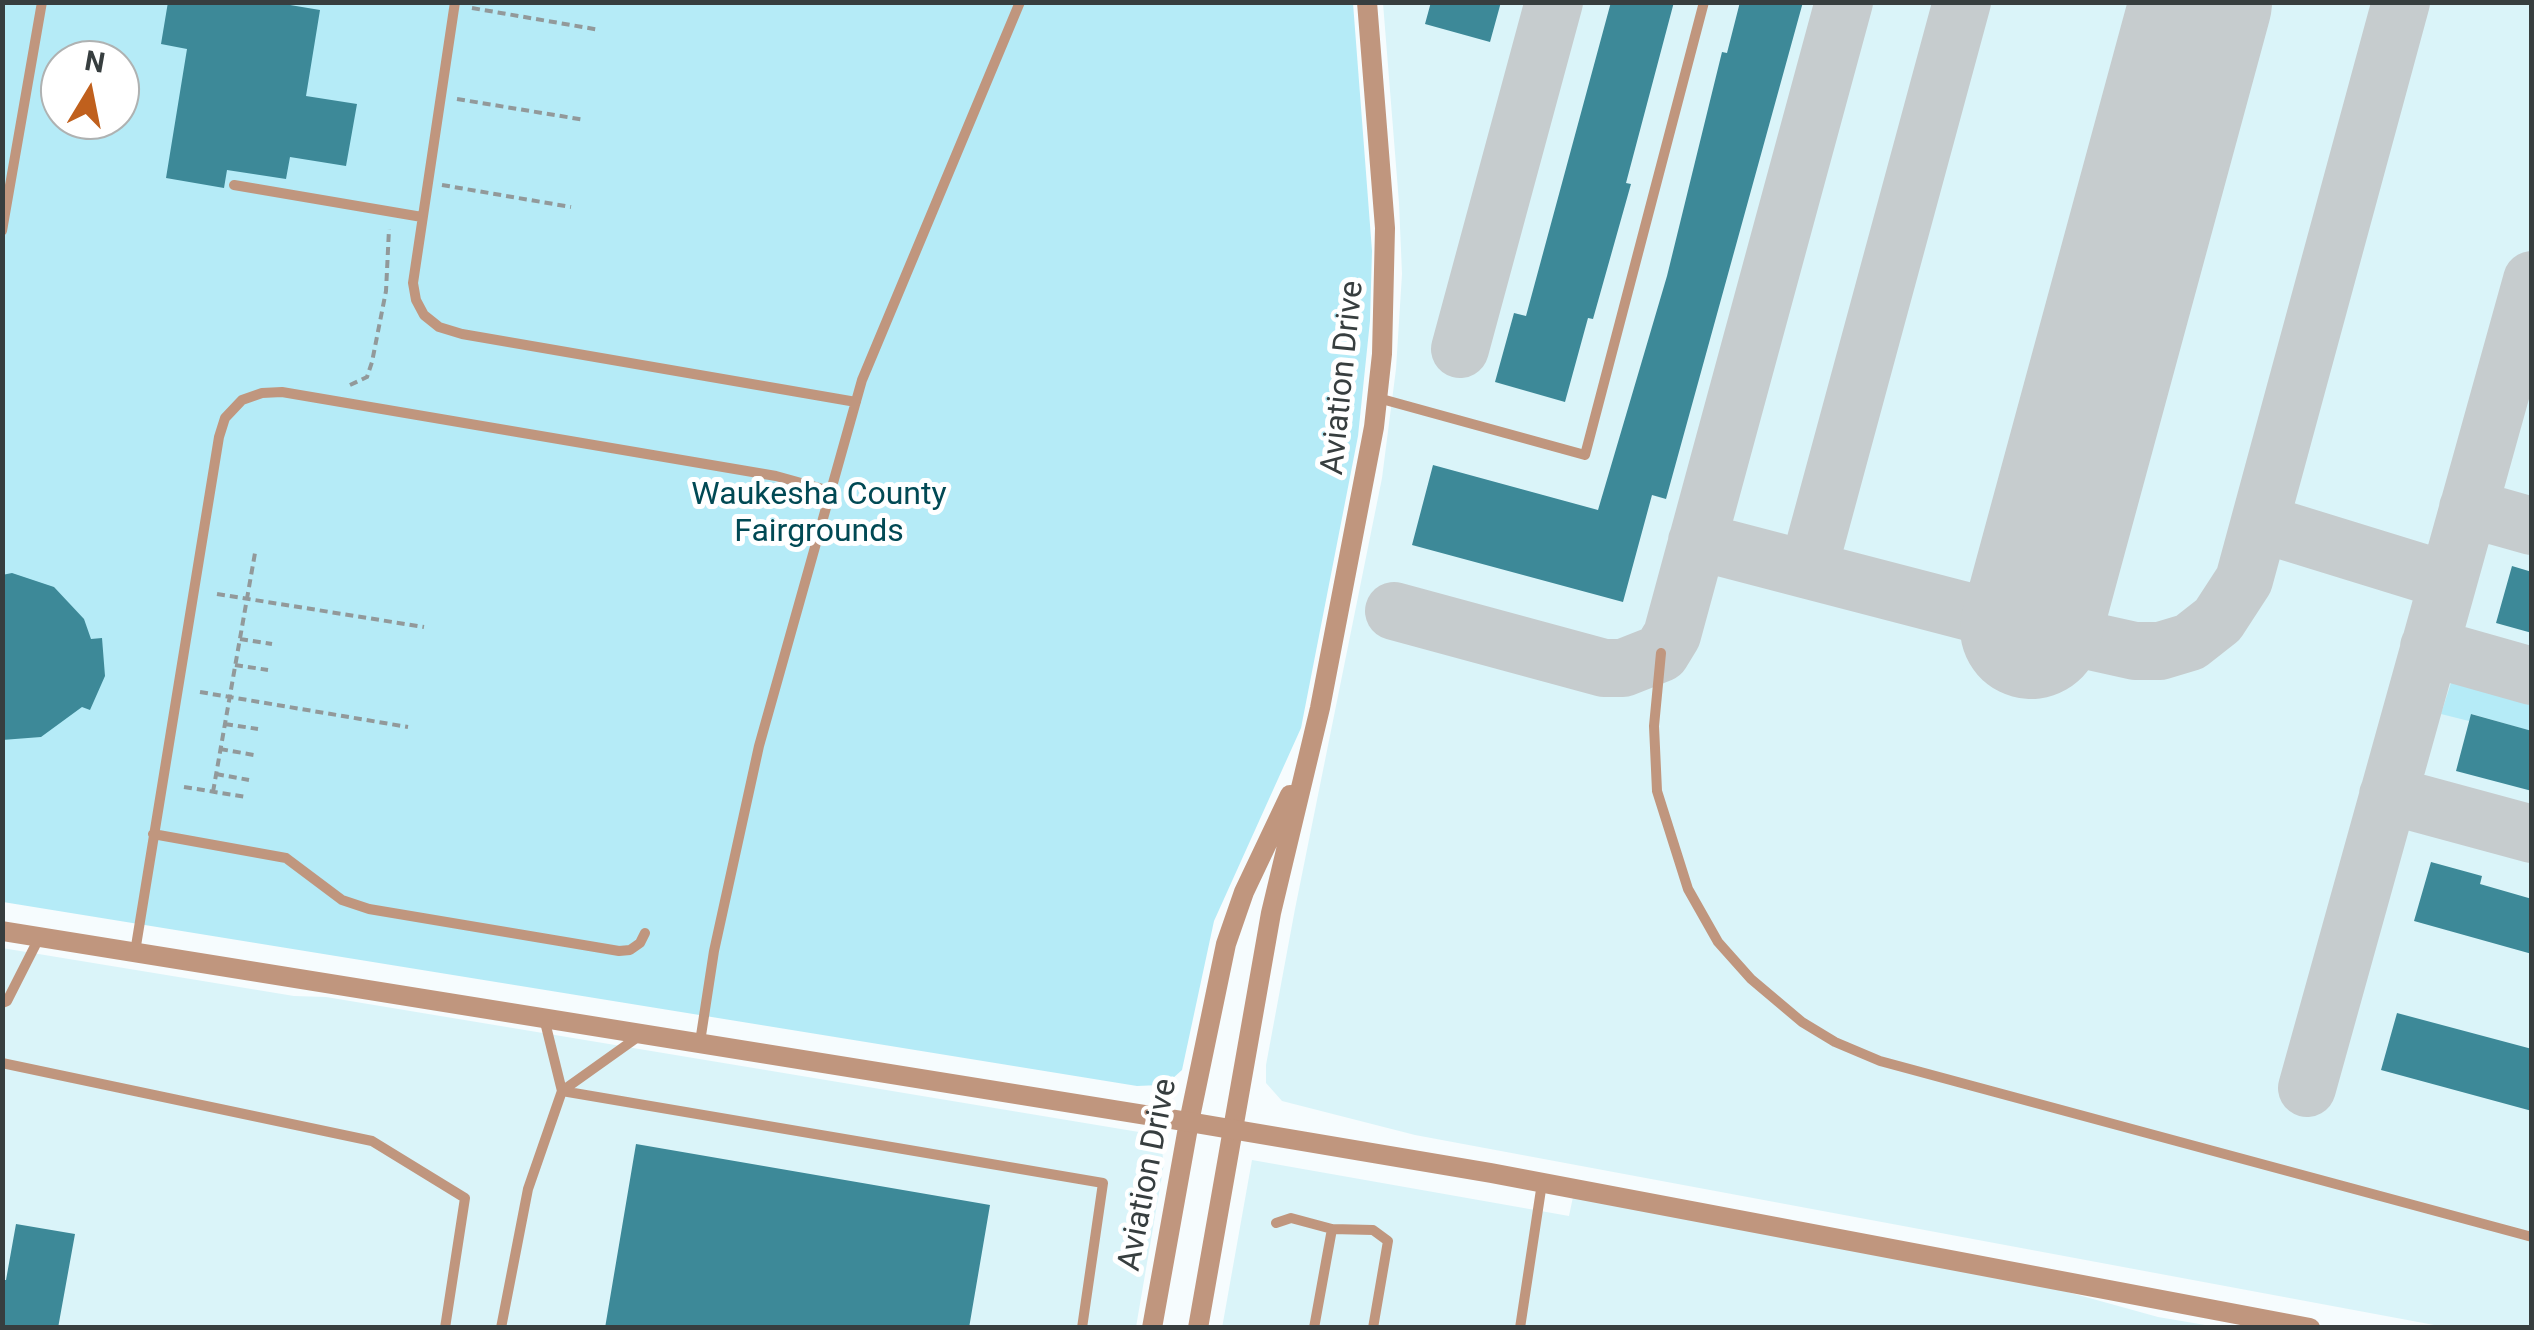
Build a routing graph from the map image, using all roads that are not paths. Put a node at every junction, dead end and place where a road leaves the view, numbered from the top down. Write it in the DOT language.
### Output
graph roads {
  1 [pos="42,2"];
  2 [pos="454,2"];
  3 [pos="1020,2"];
  4 [pos="1367,2"];
  5 [pos="1704,2"];
  6 [pos="234,185"];
  7 [pos="422,218"];
  8 [pos="2,232"];
  9 [pos="1377,398"];
  10 [pos="856,402"];
  11 [pos="830,491"];
  12 [pos="1661,652"];
  13 [pos="1310,754"];
  14 [pos="154,834"];
  15 [pos="2,931"];
  16 [pos="645,933"];
  17 [pos="40,937"];
  18 [pos="134,952"];
  19 [pos="2,1004"];
  20 [pos="544,1017"];
  21 [pos="643,1033"];
  22 [pos="700,1042"];
  23 [pos="2,1063"];
  24 [pos="562,1091"];
  25 [pos="1189,1122"];
  26 [pos="1233,1130"];
  27 [pos="1542,1183"];
  28 [pos="1276,1222"];
  29 [pos="1332,1228"];
  30 [pos="2532,1237"];
  31 [pos="2235,1320"];
  32 [pos="445,1328"];
  33 [pos="501,1328"];
  34 [pos="1082,1328"];
  35 [pos="1152,1328"];
  36 [pos="1198,1328"];
  37 [pos="1314,1328"];
  38 [pos="1373,1328"];
  39 [pos="1520,1328"];
  40 [pos="2310,1328"];
  1 -- 8 [label="lane"];
  2 -- 7 [label="lane"];
  3 -- 10 [label="lane"];
  4 -- 9 [label="street, Aviation Drive"];
  5 -- 9 [label="lane"];
  6 -- 7 [label="lane"];
  7 -- 10 [label="lane"];
  9 -- 13 [label="street, Aviation Drive"];
  10 -- 11 [label="lane"];
  11 -- 14 [label="lane"];
  11 -- 22 [label="lane"];
  12 -- 30 [label="lane"];
  13 -- 25 [label="street, Aviation Drive"];
  13 -- 26 [label="street, Aviation Drive"];
  14 -- 16 [label="lane"];
  14 -- 18 [label="lane"];
  15 -- 17 [label="street"];
  17 -- 18 [label="street"];
  17 -- 19 [label="lane"];
  18 -- 20 [label="street"];
  20 -- 21 [label="street"];
  20 -- 24 [label="lane"];
  21 -- 22 [label="street"];
  21 -- 24 [label="lane"];
  22 -- 25 [label="street"];
  23 -- 32 [label="lane"];
  24 -- 33 [label="lane"];
  24 -- 34 [label="lane"];
  25 -- 26 [label="street"];
  25 -- 35 [label="street, Aviation Drive"];
  26 -- 27 [label="street"];
  26 -- 36 [label="street, Aviation Drive"];
  27 -- 31 [label="street"];
  27 -- 39 [label="lane"];
  28 -- 29 [label="lane"];
  29 -- 37 [label="lane"];
  29 -- 38 [label="lane"];
  31 -- 40 [label="street"];
}
